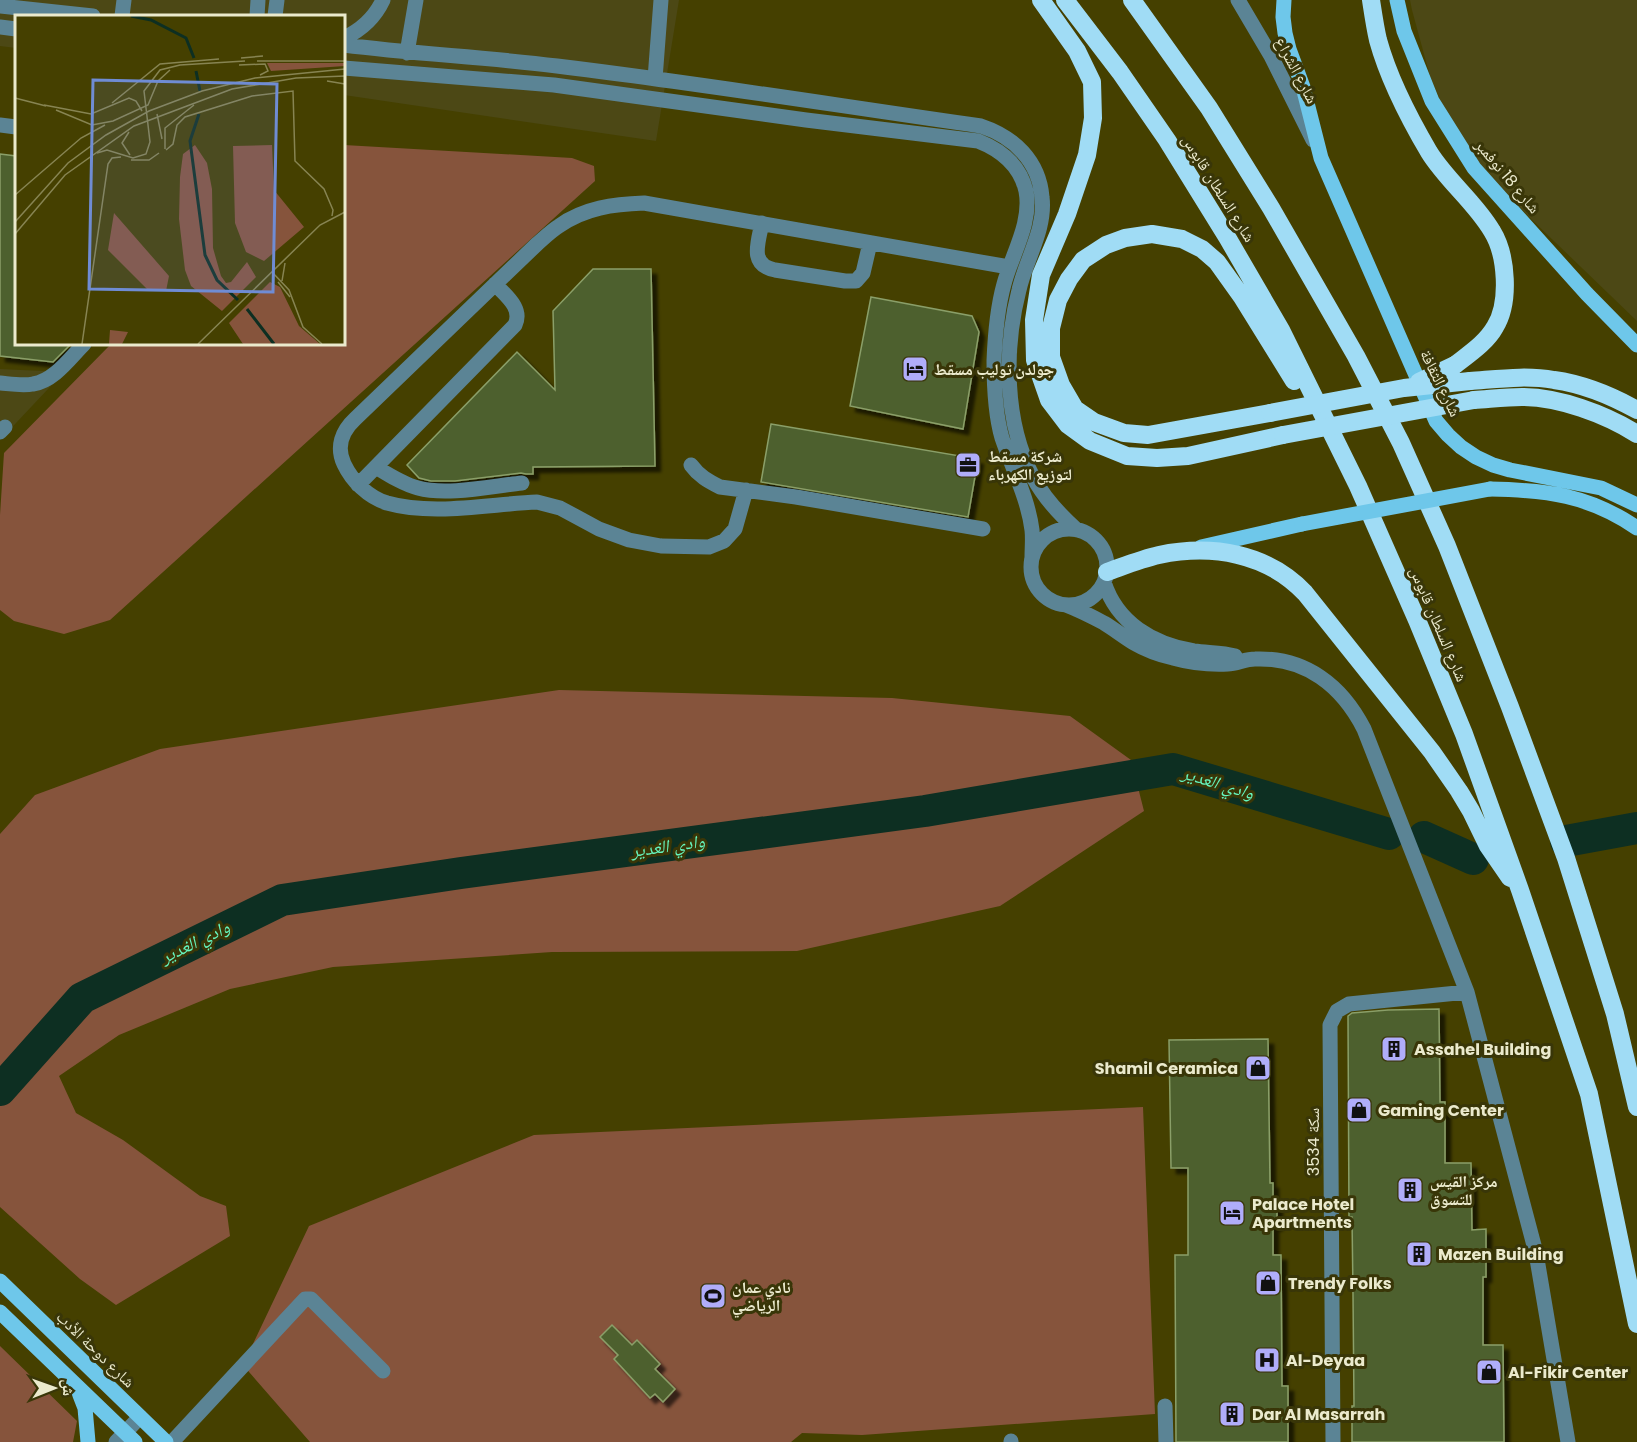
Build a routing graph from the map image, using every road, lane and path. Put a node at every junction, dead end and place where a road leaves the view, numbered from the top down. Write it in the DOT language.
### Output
graph roads {
  1 [pos="124,0"];
  2 [pos="258,0"];
  3 [pos="277,0"];
  4 [pos="383,0"];
  5 [pos="416,0"];
  6 [pos="661,0"];
  7 [pos="1041,0"];
  8 [pos="1065,0"];
  9 [pos="1132,0"];
  10 [pos="1238,0"];
  11 [pos="1284,0"];
  12 [pos="1371,0"];
  13 [pos="1397,0"];
  14 [pos="20,4"];
  15 [pos="0,6"];
  16 [pos="87,15"];
  17 [pos="122,15"];
  18 [pos="257,15"];
  19 [pos="275,15"];
  20 [pos="0,27"];
  21 [pos="15,29"];
  22 [pos="345,38"];
  23 [pos="345,45"];
  24 [pos="407,53"];
  25 [pos="345,68"];
  26 [pos="655,80"];
  27 [pos="0,125"];
  28 [pos="15,127"];
  29 [pos="1321,158"];
  30 [pos="762,224"];
  31 [pos="870,243"];
  32 [pos="1009,267"];
  33 [pos="495,284"];
  34 [pos="83,345"];
  35 [pos="1637,345"];
  36 [pos="0,383"];
  37 [pos="1404,388"];
  38 [pos="1637,410"];
  39 [pos="1637,434"];
  40 [pos="691,465"];
  41 [pos="376,467"];
  42 [pos="522,483"];
  43 [pos="358,485"];
  44 [pos="1359,486"];
  45 [pos="746,490"];
  46 [pos="1637,505"];
  47 [pos="1637,528"];
  48 [pos="983,529"];
  49 [pos="1077,530"];
  50 [pos="1181,552"];
  51 [pos="1032,557"];
  52 [pos="1105,577"];
  53 [pos="1066,605"];
  54 [pos="1244,659"];
  55 [pos="1520,890"];
  56 [pos="1467,993"];
  57 [pos="1637,1107"];
  58 [pos="0,1281"];
  59 [pos="0,1311"];
  60 [pos="1637,1324"];
  61 [pos="383,1371"];
  62 [pos="76,1387"];
  63 [pos="1165,1406"];
  64 [pos="140,1417"];
  65 [pos="125,1439"];
  66 [pos="157,1439"];
  67 [pos="88,1442"];
  68 [pos="172,1442"];
  69 [pos="1166,1442"];
  70 [pos="1333,1442"];
  71 [pos="1568,1442"];
  1 -- 17 [label="street"];
  2 -- 18 [label="street"];
  3 -- 19 [label="street"];
  4 -- 22 [label="street"];
  5 -- 24 [label="street"];
  6 -- 26 [label="street"];
  7 -- 39 [label="highway, bridge"];
  8 -- 44 [label="highway, شارع السلطان قابوس"];
  9 -- 57 [label="highway, شارع السلطان قابوس"];
  10 -- 29 [label="street, شارع الشراع"];
  11 -- 29 [label="main road"];
  12 -- 37 [label="highway, bridge"];
  13 -- 35 [label="main road, شارع 18 نوفمبر"];
  14 -- 15 [label="street"];
  14 -- 16 [label="street"];
  20 -- 21 [label="street"];
  23 -- 24 [label="street"];
  24 -- 26 [label="street"];
  25 -- 32 [label="street"];
  26 -- 49 [label="street"];
  27 -- 28 [label="street"];
  29 -- 46 [label="main road, شارع الثقافة"];
  30 -- 31 [label="street"];
  30 -- 31 [label="street"];
  30 -- 33 [label="street"];
  31 -- 32 [label="street"];
  32 -- 51 [label="street"];
  33 -- 41 [label="street"];
  33 -- 43 [label="street"];
  34 -- 36 [label="street"];
  37 -- 38 [label="highway, bridge"];
  37 -- 44 [label="highway, bridge"];
  40 -- 45 [label="street"];
  41 -- 42 [label="street"];
  41 -- 43 [label="street"];
  43 -- 45 [label="street"];
  44 -- 55 [label="highway, شارع السلطان قابوس"];
  45 -- 48 [label="street"];
  47 -- 50 [label="main road, bridge"];
  49 -- 51 [label="street"];
  49 -- 52 [label="street"];
  50 -- 52 [label="highway"];
  50 -- 55 [label="highway"];
  51 -- 53 [label="street"];
  52 -- 53 [label="street"];
  52 -- 54 [label="street"];
  53 -- 54 [label="street"];
  54 -- 56 [label="street"];
  55 -- 60 [label="highway, شارع السلطان قابوس"];
  56 -- 70 [label="street, سكة 3534"];
  56 -- 71 [label="street"];
  58 -- 64 [label="main road, شارع دوحة الأدب"];
  59 -- 62 [label="main road"];
  61 -- 68 [label="street"];
  62 -- 65 [label="main road"];
  62 -- 67 [label="main road"];
  63 -- 69 [label="street"];
  64 -- 65 [label="street"];
  64 -- 66 [label="main road, شارع دوحة الأدب"];
}
